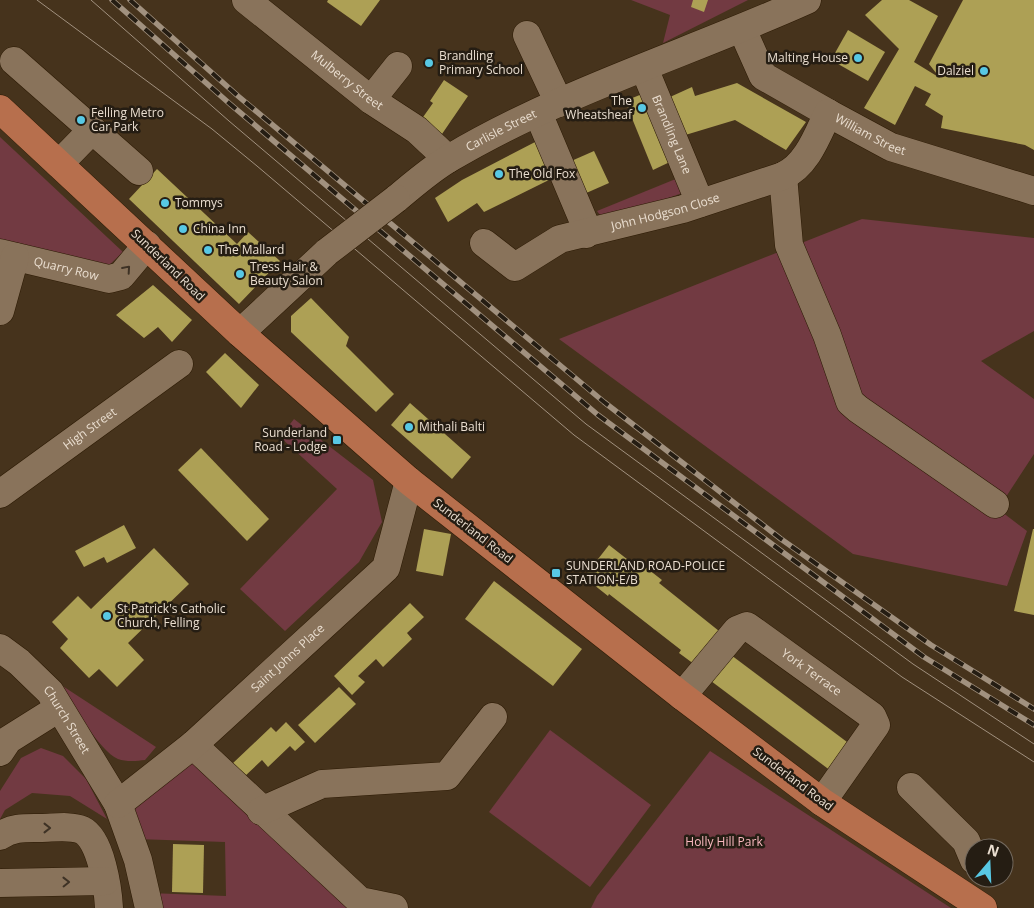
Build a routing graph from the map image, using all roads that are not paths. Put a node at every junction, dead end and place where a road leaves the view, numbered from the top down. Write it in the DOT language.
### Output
graph roads {
  1 [pos="246,0"];
  2 [pos="806,0"];
  3 [pos="742,29"];
  4 [pos="527,35"];
  5 [pos="14,61"];
  6 [pos="398,66"];
  7 [pos="644,68"];
  8 [pos="371,100"];
  9 [pos="549,108"];
  10 [pos="0,109"];
  11 [pos="828,114"];
  12 [pos="92,130"];
  13 [pos="448,159"];
  14 [pos="59,164"];
  15 [pos="139,171"];
  16 [pos="783,176"];
  17 [pos="1034,191"];
  18 [pos="700,203"];
  19 [pos="586,234"];
  20 [pos="484,243"];
  21 [pos="147,245"];
  22 [pos="7,255"];
  23 [pos="0,312"];
  24 [pos="240,333"];
  25 [pos="179,364"];
  26 [pos="409,481"];
  27 [pos="0,494"];
  28 [pos="995,504"];
  29 [pos="0,648"];
  30 [pos="682,696"];
  31 [pos="59,708"];
  32 [pos="493,717"];
  33 [pos="192,745"];
  34 [pos="0,752"];
  35 [pos="911,787"];
  36 [pos="822,802"];
  37 [pos="118,804"];
  38 [pos="261,811"];
  39 [pos="0,836"];
  40 [pos="964,839"];
  41 [pos="105,881"];
  42 [pos="0,882"];
  43 [pos="976,896"];
  44 [pos="109,908"];
  45 [pos="149,908"];
  46 [pos="394,908"];
  1 -- 8 [label="street, Mulberry Street"];
  2 -- 3 [label="street, Carlisle Street"];
  3 -- 7 [label="street, Carlisle Street"];
  3 -- 11 [label="street, William Street"];
  4 -- 9 [label="street"];
  5 -- 12 [label="street"];
  6 -- 8 [label="street"];
  7 -- 9 [label="street, Carlisle Street"];
  7 -- 18 [label="street, Brandling Lane"];
  8 -- 13 [label="street, Mulberry Street"];
  9 -- 13 [label="street, Carlisle Street"];
  9 -- 19 [label="street"];
  10 -- 14 [label="main road, Sunderland Road"];
  11 -- 16 [label="street, John Hodgson Close"];
  11 -- 17 [label="street, William Street"];
  12 -- 14 [label="street"];
  12 -- 15 [label="street"];
  13 -- 24 [label="street, Carlisle Street, bridge"];
  14 -- 21 [label="main road, Sunderland Road"];
  16 -- 18 [label="street, John Hodgson Close"];
  16 -- 28 [label="street"];
  18 -- 19 [label="street, John Hodgson Close"];
  19 -- 20 [label="street, John Hodgson Close"];
  22 -- 21 [label="street, Quarry Row, one-way"];
  21 -- 24 [label="main road, Sunderland Road"];
  22 -- 23 [label="street"];
  24 -- 26 [label="main road, Sunderland Road"];
  25 -- 27 [label="street, High Street"];
  26 -- 30 [label="main road, Sunderland Road"];
  26 -- 33 [label="street, Saint Johns Place"];
  29 -- 31 [label="street, Church Street"];
  30 -- 36 [label="main road, Sunderland Road"];
  30 -- 36 [label="street, York Terrace"];
  31 -- 34 [label="street"];
  31 -- 37 [label="street, Church Street"];
  32 -- 38 [label="street"];
  33 -- 37 [label="street, Saint Johns Place"];
  33 -- 38 [label="street"];
  35 -- 40 [label="street"];
  36 -- 43 [label="main road, Sunderland Road"];
  37 -- 45 [label="street, Church Street"];
  38 -- 46 [label="street"];
  39 -- 41 [label="street, one-way"];
  42 -- 41 [label="street, one-way"];
  41 -- 44 [label="street"];
}
